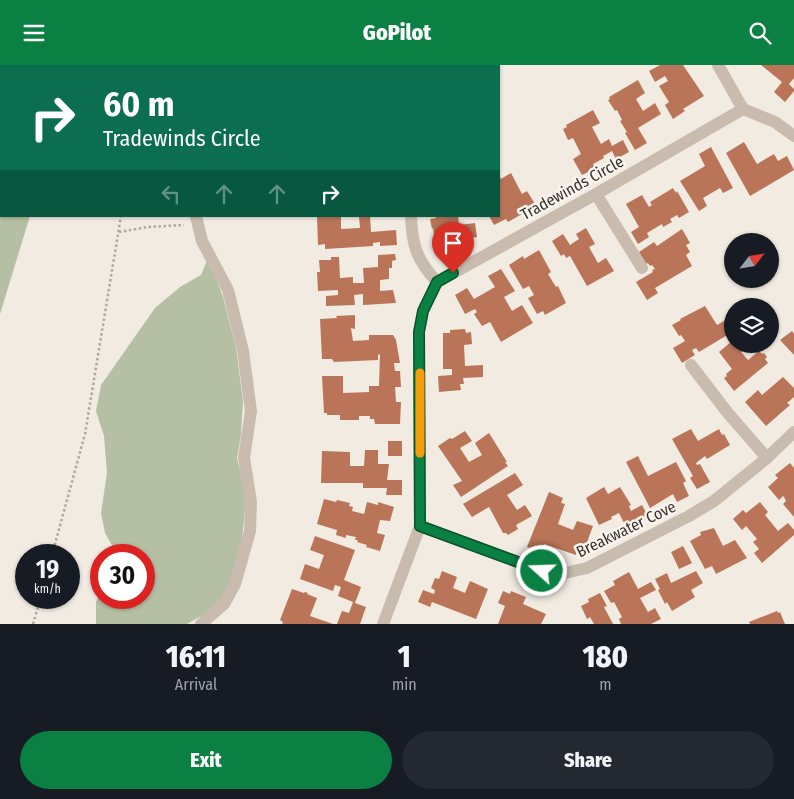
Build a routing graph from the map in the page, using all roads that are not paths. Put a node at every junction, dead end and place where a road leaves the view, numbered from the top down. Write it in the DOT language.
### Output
graph roads {
  1 [pos="718,65"];
  2 [pos="743,109"];
  3 [pos="794,136"];
  4 [pos="596,194"];
  5 [pos="411,217"];
  6 [pos="198,222"];
  7 [pos="642,268"];
  8 [pos="437,282"];
  9 [pos="691,365"];
  10 [pos="794,432"];
  11 [pos="767,458"];
  12 [pos="420,526"];
  13 [pos="201,624"];
  14 [pos="383,624"];
  1 -- 2 [label="street"];
  2 -- 3 [label="street"];
  2 -- 4 [label="street, Tradewinds Circle"];
  4 -- 7 [label="street"];
  4 -- 8 [label="street, Tradewinds Circle"];
  5 -- 8 [label="street"];
  6 -- 13 [label="street"];
  8 -- 12 [label="street"];
  9 -- 11 [label="street"];
  10 -- 11 [label="street, Breakwater Cove"];
  11 -- 12 [label="street, Breakwater Cove"];
  12 -- 14 [label="street"];
}
